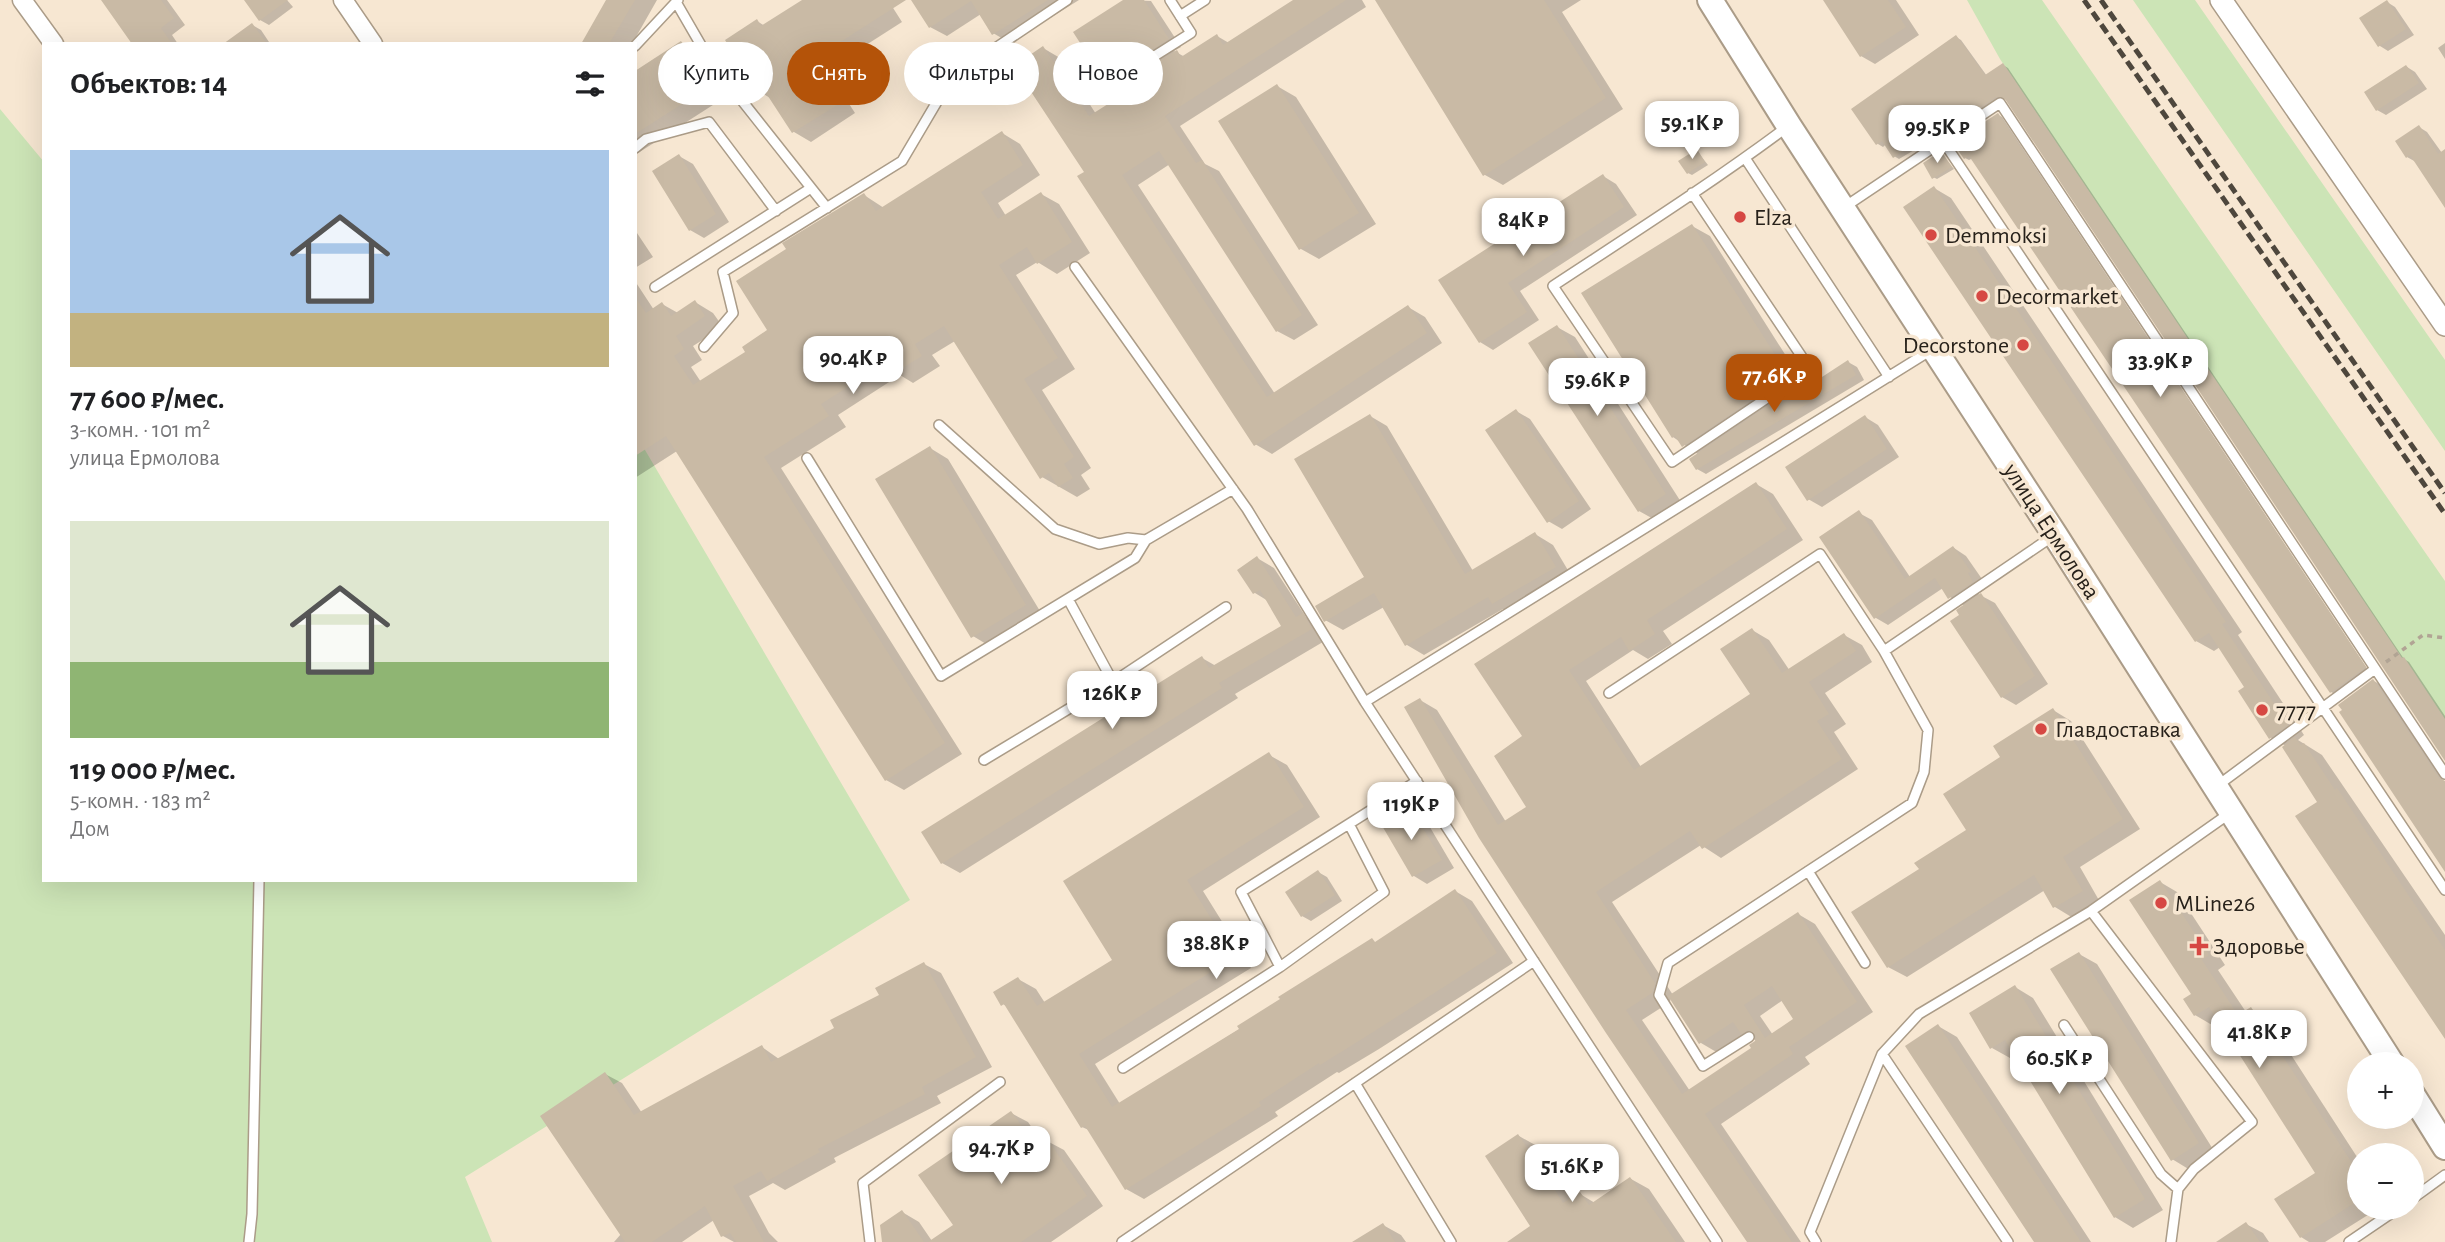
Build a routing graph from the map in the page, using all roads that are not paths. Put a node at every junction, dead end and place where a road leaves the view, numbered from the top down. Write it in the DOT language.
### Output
graph roads {
  1 [pos="22,0"];
  2 [pos="343,0"];
  3 [pos="1067,0"];
  4 [pos="1170,0"];
  5 [pos="1205,0"];
  6 [pos="1710,0"];
  7 [pos="2221,0"];
  8 [pos="677,1"];
  9 [pos="1180,16"];
  10 [pos="53,42"];
  11 [pos="372,42"];
  12 [pos="637,44"];
  13 [pos="1163,51"];
  14 [pos="1789,126"];
  15 [pos="1943,141"];
  16 [pos="637,146"];
  17 [pos="1745,158"];
  18 [pos="811,188"];
  19 [pos="1692,193"];
  20 [pos="827,208"];
  21 [pos="1842,208"];
  22 [pos="776,211"];
  23 [pos="1074,267"];
  24 [pos="655,287"];
  25 [pos="2445,325"];
  26 [pos="704,347"];
  27 [pos="1934,348"];
  28 [pos="1889,377"];
  29 [pos="939,425"];
  30 [pos="807,458"];
  31 [pos="1233,489"];
  32 [pos="2055,535"];
  33 [pos="1146,540"];
  34 [pos="1068,599"];
  35 [pos="1226,607"];
  36 [pos="1884,651"];
  37 [pos="2375,670"];
  38 [pos="1113,682"];
  39 [pos="1609,693"];
  40 [pos="1365,702"];
  41 [pos="2324,707"];
  42 [pos="984,760"];
  43 [pos="2445,774"];
  44 [pos="1417,781"];
  45 [pos="2216,787"];
  46 [pos="2232,812"];
  47 [pos="1349,824"];
  48 [pos="1808,871"];
  49 [pos="258,882"];
  50 [pos="2445,890"];
  51 [pos="2091,911"];
  52 [pos="1534,961"];
  53 [pos="1865,962"];
  54 [pos="1280,967"];
  55 [pos="2064,1025"];
  56 [pos="1748,1037"];
  57 [pos="2384,1052"];
  58 [pos="1882,1054"];
  59 [pos="1123,1068"];
  60 [pos="1000,1082"];
  61 [pos="1355,1083"];
  62 [pos="2424,1113"];
  63 [pos="2445,1147"];
  64 [pos="2445,1175"];
  65 [pos="2178,1189"];
  66 [pos="2424,1190"];
  67 [pos="2381,1220"];
  68 [pos="249,1242"];
  69 [pos="870,1242"];
  70 [pos="1122,1242"];
  71 [pos="1451,1242"];
  72 [pos="1717,1242"];
  73 [pos="1816,1242"];
  74 [pos="2008,1242"];
  75 [pos="2171,1242"];
  76 [pos="2348,1242"];
  1 -- 10 [label="street"];
  2 -- 11 [label="street"];
  3 -- 20 [label="lane"];
  4 -- 9 [label="lane"];
  5 -- 9 [label="lane"];
  6 -- 14 [label="main road, улица Ермолова"];
  7 -- 25 [label="street"];
  8 -- 12 [label="lane"];
  8 -- 18 [label="lane"];
  9 -- 13 [label="lane"];
  14 -- 17 [label="lane"];
  14 -- 21 [label="main road, улица Ермолова"];
  15 -- 21 [label="lane"];
  15 -- 37 [label="lane"];
  15 -- 41 [label="lane"];
  16 -- 22 [label="lane"];
  17 -- 19 [label="lane"];
  17 -- 28 [label="lane"];
  18 -- 20 [label="lane"];
  18 -- 22 [label="lane"];
  19 -- 19 [label="lane"];
  20 -- 26 [label="lane"];
  21 -- 27 [label="main road, улица Ермолова"];
  22 -- 24 [label="lane"];
  23 -- 31 [label="lane"];
  27 -- 28 [label="lane"];
  27 -- 32 [label="main road, улица Ермолова"];
  28 -- 40 [label="lane"];
  29 -- 33 [label="lane"];
  30 -- 34 [label="lane"];
  31 -- 33 [label="lane"];
  31 -- 40 [label="lane"];
  32 -- 36 [label="lane"];
  32 -- 45 [label="main road, улица Ермолова"];
  33 -- 34 [label="lane"];
  34 -- 38 [label="lane"];
  35 -- 38 [label="lane"];
  36 -- 39 [label="lane"];
  36 -- 48 [label="lane"];
  37 -- 41 [label="lane"];
  37 -- 43 [label="lane"];
  38 -- 42 [label="lane"];
  40 -- 44 [label="lane"];
  41 -- 45 [label="lane"];
  41 -- 50 [label="lane"];
  44 -- 47 [label="lane"];
  44 -- 52 [label="lane"];
  45 -- 46 [label="main road, улица Ермолова"];
  46 -- 51 [label="lane"];
  46 -- 57 [label="main road, улица Ермолова"];
  47 -- 54 [label="lane"];
  47 -- 54 [label="lane"];
  48 -- 53 [label="lane"];
  48 -- 56 [label="lane"];
  49 -- 68 [label="lane"];
  51 -- 58 [label="lane"];
  51 -- 65 [label="lane"];
  52 -- 61 [label="lane"];
  52 -- 72 [label="lane"];
  54 -- 59 [label="lane"];
  55 -- 65 [label="lane"];
  58 -- 73 [label="lane"];
  58 -- 74 [label="lane"];
  60 -- 69 [label="lane"];
  61 -- 70 [label="lane"];
  61 -- 71 [label="lane"];
  62 -- 63 [label="main road"];
  64 -- 66 [label="lane"];
  65 -- 75 [label="lane"];
  67 -- 76 [label="lane"];
}
